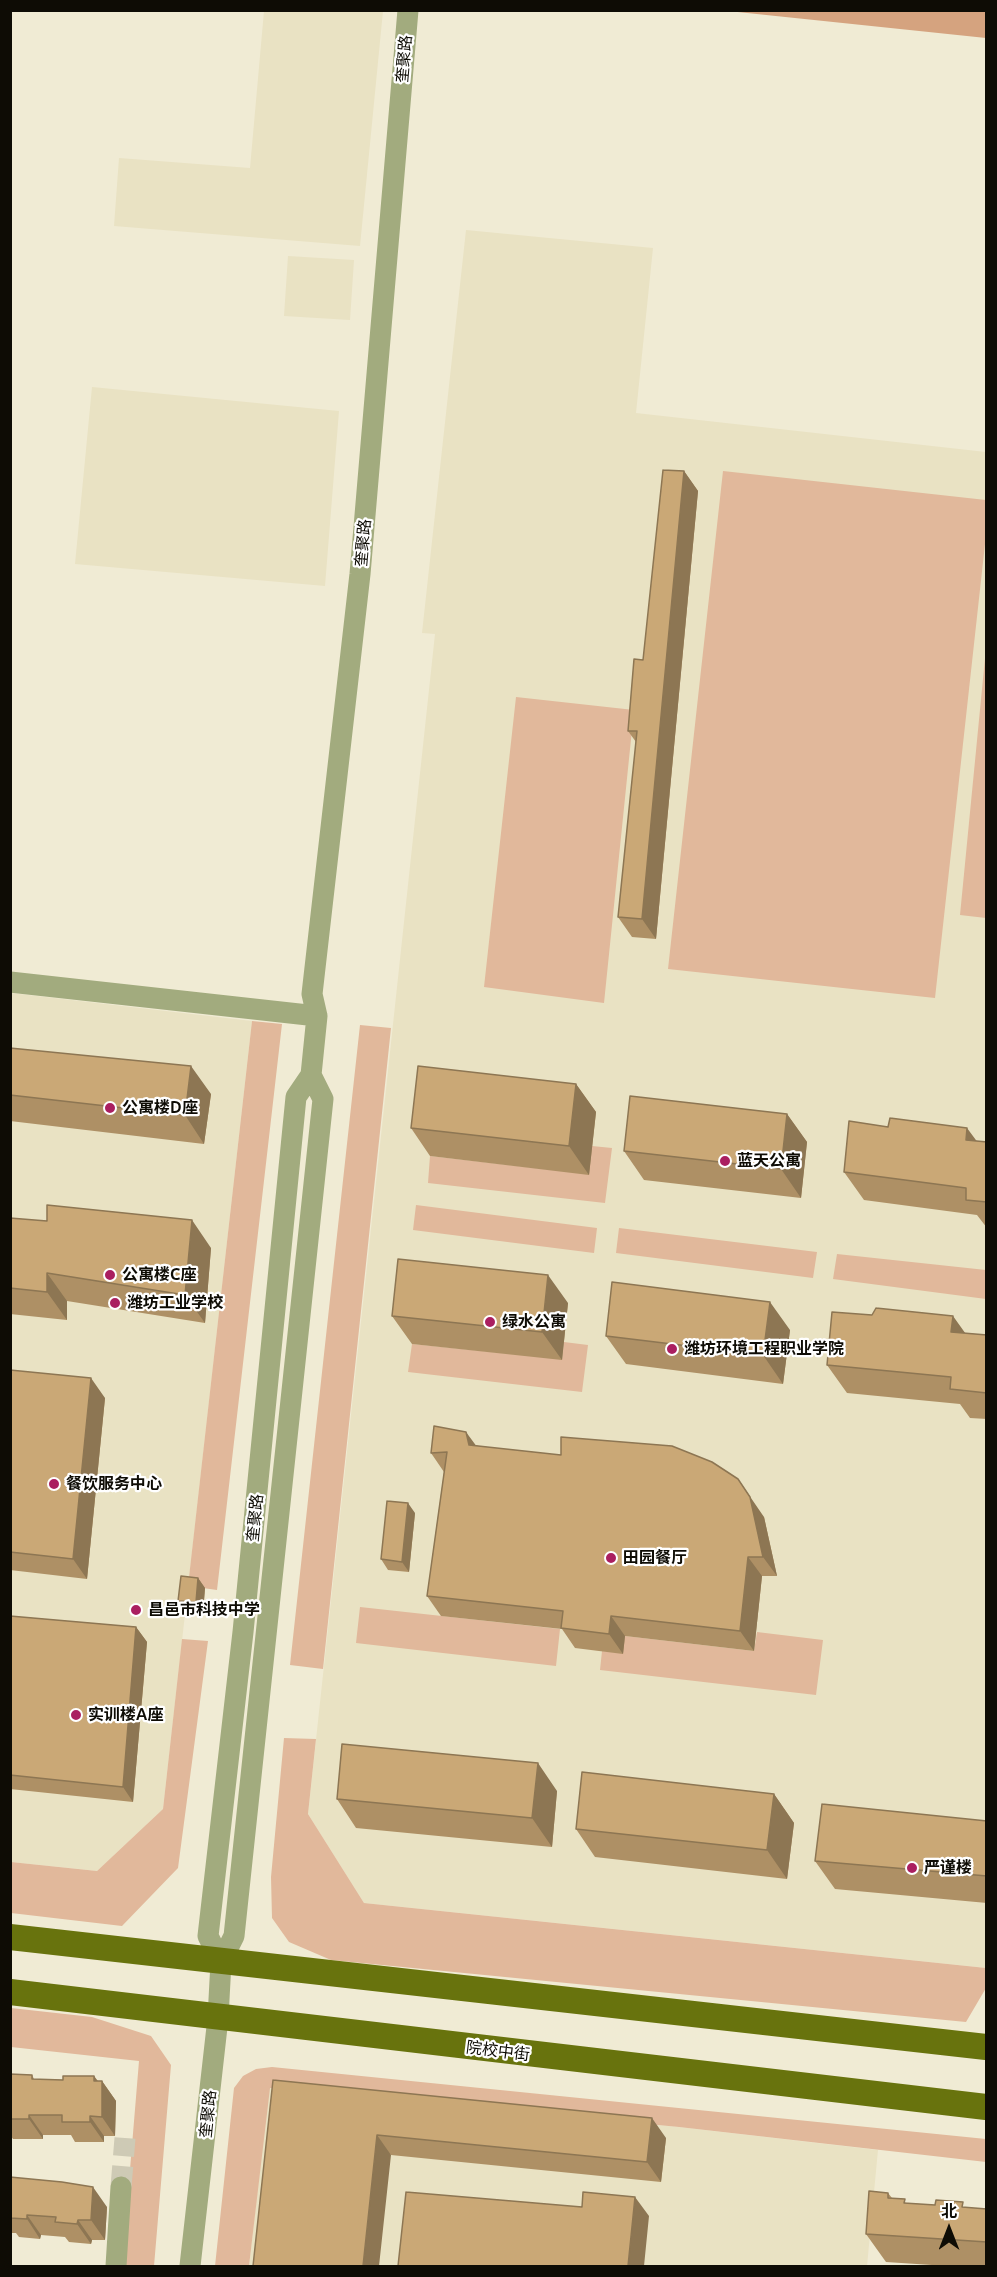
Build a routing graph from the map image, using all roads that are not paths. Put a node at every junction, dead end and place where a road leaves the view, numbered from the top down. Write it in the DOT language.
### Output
graph roads {
  1 [pos="408,10"];
  2 [pos="10,982"];
  3 [pos="317,1016"];
  4 [pos="10,1936"];
  5 [pos="221,1962"];
  6 [pos="10,1992"];
  7 [pos="218,2018"];
  8 [pos="987,2047"];
  9 [pos="987,2107"];
  10 [pos="121,2187"];
  11 [pos="116,2266"];
  12 [pos="190,2266"];
  1 -- 3 [label="street, 奎聚路"];
  2 -- 3 [label="street"];
  3 -- 5 [label="street, 奎聚路"];
  4 -- 5 [label="main road"];
  5 -- 7 [label="street, 奎聚路"];
  5 -- 8 [label="main road"];
  6 -- 7 [label="main road, 院校中街"];
  7 -- 9 [label="main road, 院校中街"];
  7 -- 12 [label="street, 奎聚路"];
  10 -- 11 [label="street"];
}
